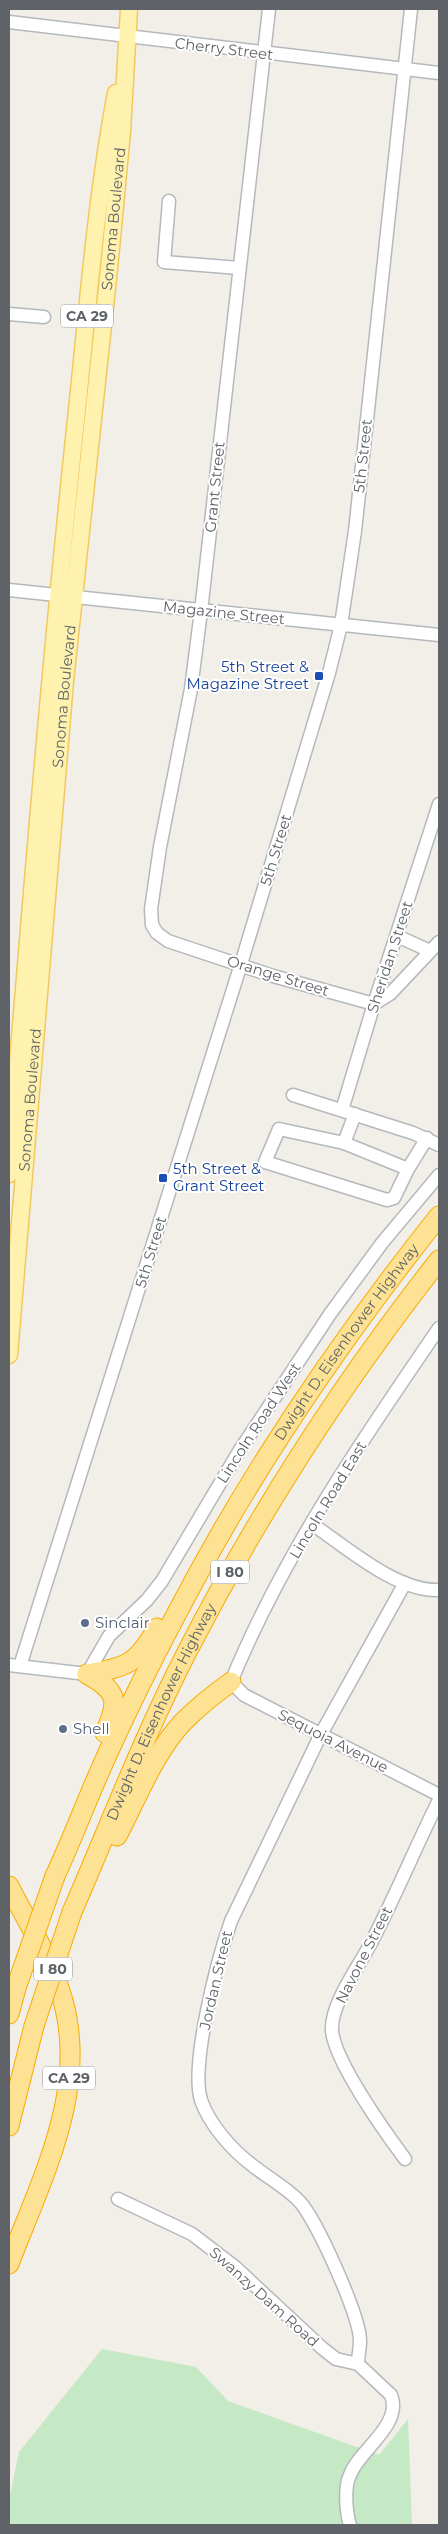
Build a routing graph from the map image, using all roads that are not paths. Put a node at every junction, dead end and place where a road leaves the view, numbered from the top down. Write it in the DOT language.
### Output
graph roads {
  1 [pos="129,9"];
  2 [pos="269,9"];
  3 [pos="410,9"];
  4 [pos="9,22"];
  5 [pos="126,37"];
  6 [pos="264,54"];
  7 [pos="405,69"];
  8 [pos="439,73"];
  9 [pos="169,201"];
  10 [pos="240,268"];
  11 [pos="9,314"];
  12 [pos="44,317"];
  13 [pos="9,590"];
  14 [pos="66,596"];
  15 [pos="201,610"];
  16 [pos="341,625"];
  17 [pos="439,635"];
  18 [pos="439,804"];
  19 [pos="397,936"];
  20 [pos="182,945"];
  21 [pos="435,946"];
  22 [pos="241,964"];
  23 [pos="374,1004"];
  24 [pos="292,1095"];
  25 [pos="349,1112"];
  26 [pos="427,1138"];
  27 [pos="344,1143"];
  28 [pos="439,1145"];
  29 [pos="408,1169"];
  30 [pos="9,1174"];
  31 [pos="439,1175"];
  32 [pos="439,1216"];
  33 [pos="439,1260"];
  34 [pos="439,1328"];
  35 [pos="9,1355"];
  36 [pos="245,1493"];
  37 [pos="312,1524"];
  38 [pos="405,1583"];
  39 [pos="439,1590"];
  40 [pos="14,1666"];
  41 [pos="87,1674"];
  42 [pos="231,1682"];
  43 [pos="321,1734"];
  44 [pos="439,1795"];
  45 [pos="439,1800"];
  46 [pos="71,1844"];
  47 [pos="9,1886"];
  48 [pos="72,1912"];
  49 [pos="9,2014"];
  50 [pos="9,2126"];
  51 [pos="405,2160"];
  52 [pos="118,2199"];
  53 [pos="9,2264"];
  54 [pos="358,2364"];
  55 [pos="350,2525"];
  1 -- 5 [label="main road, Sonoma Boulevard / CA 29"];
  2 -- 6 [label="street, Grant Street"];
  3 -- 7 [label="street, 5th Street"];
  4 -- 5 [label="street, Cherry Street"];
  5 -- 6 [label="street, Cherry Street"];
  5 -- 14 [label="main road, Sonoma Boulevard / CA 29"];
  6 -- 7 [label="street, Cherry Street"];
  6 -- 10 [label="street, Grant Street"];
  7 -- 8 [label="street, Cherry Street"];
  7 -- 16 [label="street, 5th Street"];
  9 -- 10 [label="street"];
  10 -- 15 [label="street, Grant Street"];
  11 -- 12 [label="street"];
  13 -- 14 [label="street, Magazine Street"];
  14 -- 15 [label="street, Magazine Street"];
  14 -- 30 [label="main road, Sonoma Boulevard / CA 29"];
  14 -- 35 [label="main road, Sonoma Boulevard / CA 29"];
  15 -- 16 [label="street, Magazine Street"];
  15 -- 20 [label="street, Grant Street"];
  16 -- 17 [label="street, Magazine Street"];
  16 -- 22 [label="street, 5th Street"];
  18 -- 19 [label="street, Sheridan Street"];
  19 -- 21 [label="street"];
  19 -- 23 [label="street, Sheridan Street"];
  20 -- 22 [label="street, Orange Street"];
  21 -- 23 [label="street"];
  22 -- 23 [label="street, Orange Street"];
  22 -- 40 [label="street, 5th Street"];
  23 -- 25 [label="street, Sheridan Street"];
  24 -- 25 [label="street"];
  25 -- 26 [label="street"];
  25 -- 27 [label="street, Sheridan Street"];
  26 -- 28 [label="street"];
  26 -- 29 [label="street"];
  27 -- 29 [label="street"];
  27 -- 29 [label="street"];
  31 -- 41 [label="street, Lincoln Road West"];
  32 -- 36 [label="highway, Dwight D. Eisenhower Highway / I 80"];
  33 -- 48 [label="highway, Dwight D. Eisenhower Highway / I 80"];
  34 -- 37 [label="street, Lincoln Road East"];
  36 -- 41 [label="highway"];
  36 -- 46 [label="highway, Dwight D. Eisenhower Highway / I 80"];
  37 -- 38 [label="street"];
  37 -- 42 [label="street, Lincoln Road East"];
  38 -- 39 [label="street"];
  38 -- 43 [label="street, Jordan Street"];
  40 -- 41 [label="street"];
  41 -- 46 [label="highway"];
  42 -- 43 [label="street, Sequoia Avenue"];
  42 -- 48 [label="highway"];
  43 -- 44 [label="street, Sequoia Avenue"];
  43 -- 54 [label="street, Jordan Street"];
  45 -- 51 [label="street, Navone Street"];
  46 -- 49 [label="highway, Dwight D. Eisenhower Highway / I 80, bridge"];
  47 -- 53 [label="highway, CA 29"];
  48 -- 50 [label="highway, Dwight D. Eisenhower Highway / I 80, bridge"];
  52 -- 54 [label="street, Swanzy Dam Road"];
  54 -- 55 [label="street"];
}
